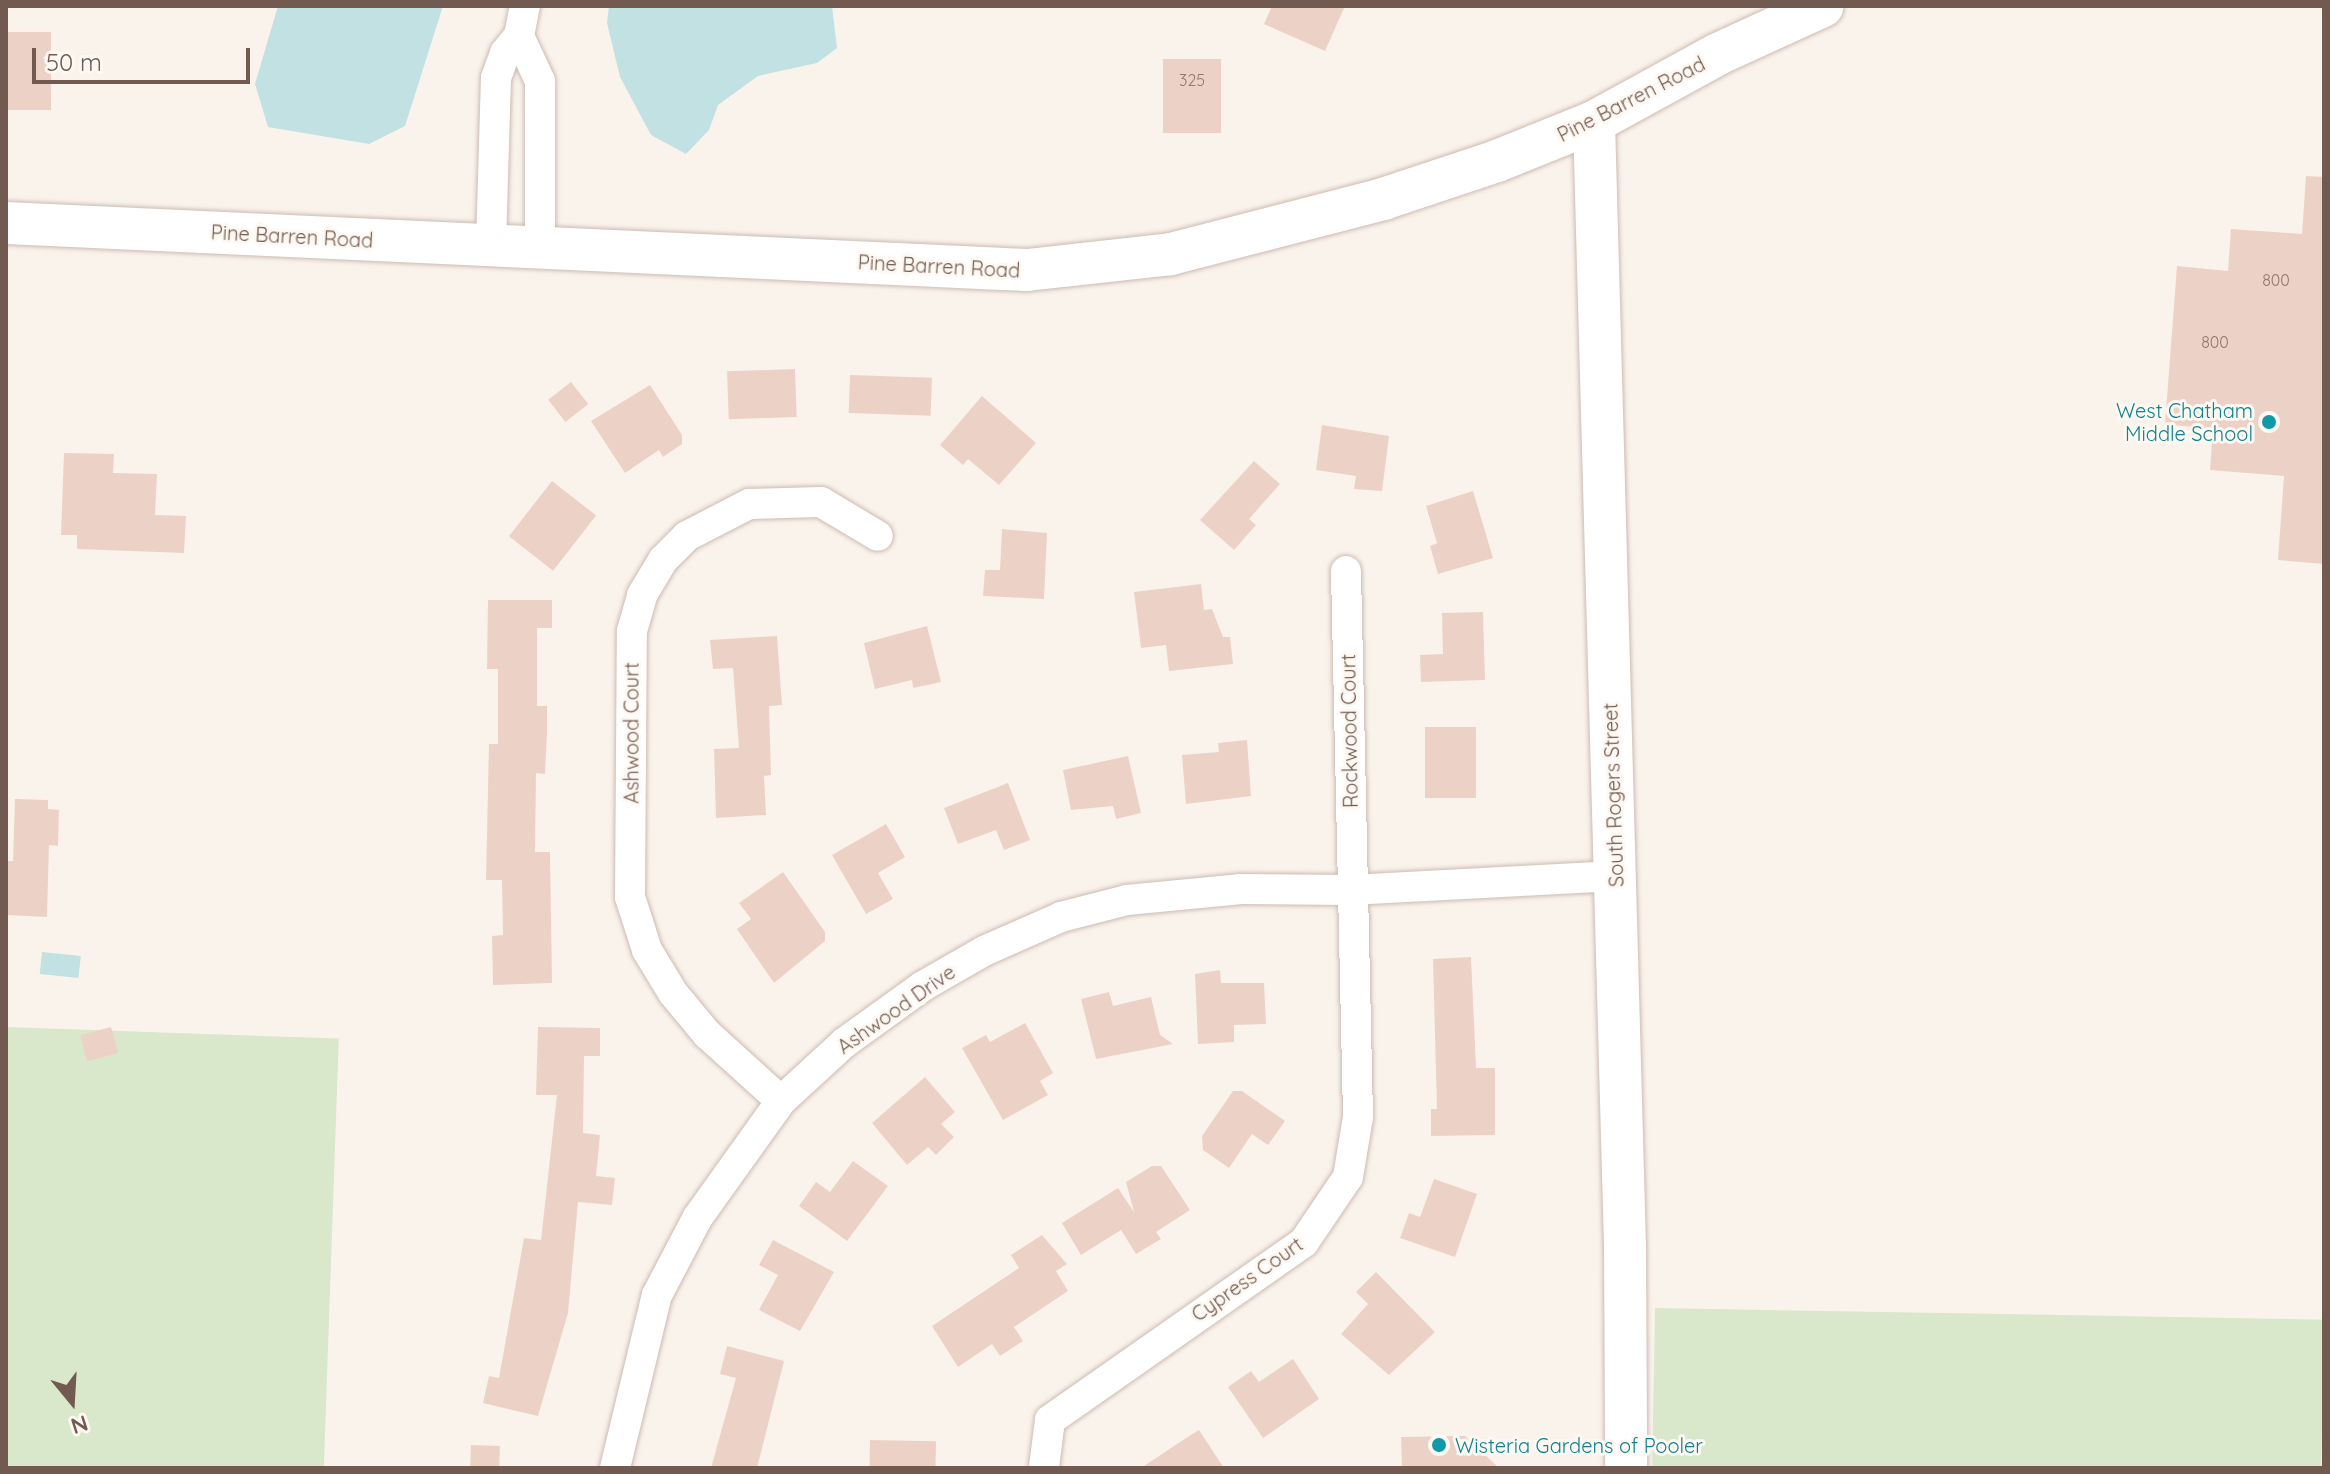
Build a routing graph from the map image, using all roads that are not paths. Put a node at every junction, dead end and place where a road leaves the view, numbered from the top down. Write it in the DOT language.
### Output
graph roads {
  1 [pos="525,6"];
  2 [pos="1804,10"];
  3 [pos="519,36"];
  4 [pos="1594,122"];
  5 [pos="6,223"];
  6 [pos="491,245"];
  7 [pos="540,247"];
  8 [pos="878,536"];
  9 [pos="1346,571"];
  10 [pos="1616,876"];
  11 [pos="1350,890"];
  12 [pos="781,1101"];
  13 [pos="1044,1467"];
  14 [pos="615,1468"];
  15 [pos="1626,1468"];
  1 -- 3 [label="street"];
  2 -- 4 [label="main road, Pine Barren Road"];
  3 -- 6 [label="street"];
  3 -- 7 [label="street"];
  4 -- 7 [label="main road, Pine Barren Road"];
  4 -- 10 [label="main road, South Rogers Street"];
  5 -- 6 [label="main road, Pine Barren Road"];
  6 -- 7 [label="main road, Pine Barren Road"];
  8 -- 12 [label="street, Ashwood Court"];
  9 -- 11 [label="street, Rockwood Court"];
  10 -- 11 [label="street, Ashwood Drive"];
  10 -- 15 [label="main road, South Rogers Street"];
  11 -- 12 [label="street, Ashwood Drive"];
  11 -- 13 [label="street, Cypress Court"];
  12 -- 14 [label="street, Ashwood Drive"];
}
